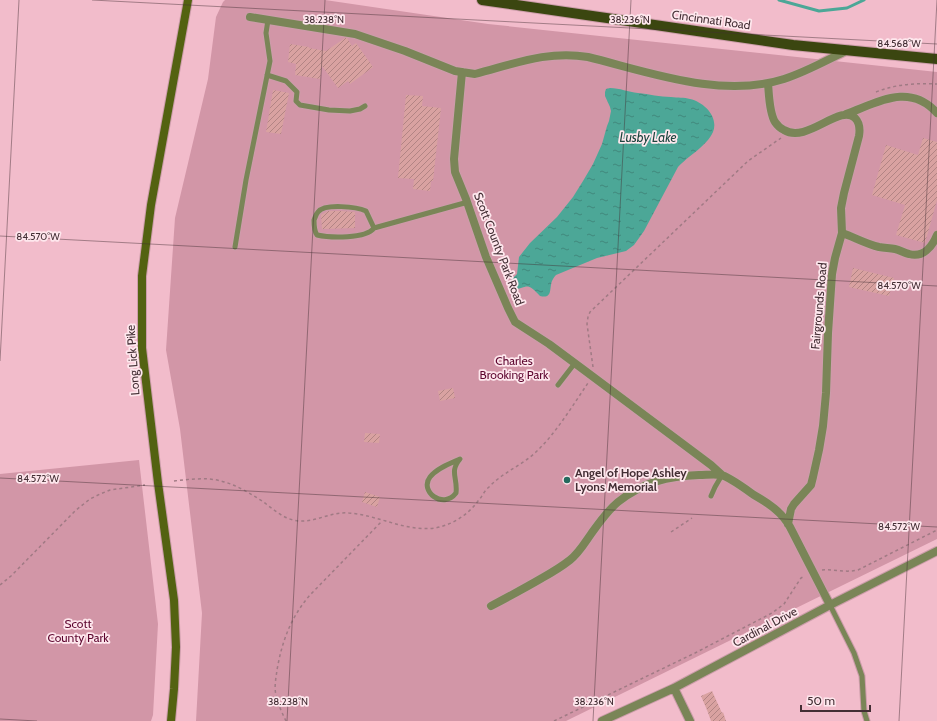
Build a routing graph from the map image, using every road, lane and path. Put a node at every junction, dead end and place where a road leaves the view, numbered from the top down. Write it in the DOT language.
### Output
graph roads {
  1 [pos="188,0"];
  2 [pos="482,0"];
  3 [pos="250,17"];
  4 [pos="268,20"];
  5 [pos="848,50"];
  6 [pos="937,59"];
  7 [pos="462,72"];
  8 [pos="267,75"];
  9 [pos="768,83"];
  10 [pos="937,84"];
  11 [pos="876,93"];
  12 [pos="365,106"];
  13 [pos="937,113"];
  14 [pos="845,115"];
  15 [pos="789,133"];
  16 [pos="468,202"];
  17 [pos="374,228"];
  18 [pos="842,233"];
  19 [pos="937,235"];
  20 [pos="235,247"];
  21 [pos="575,363"];
  22 [pos="592,375"];
  23 [pos="558,385"];
  24 [pos="460,459"];
  25 [pos="722,475"];
  26 [pos="174,481"];
  27 [pos="145,485"];
  28 [pos="711,496"];
  29 [pos="692,518"];
  30 [pos="382,521"];
  31 [pos="788,524"];
  32 [pos="937,530"];
  33 [pos="671,532"];
  34 [pos="937,551"];
  35 [pos="814,571"];
  36 [pos="0,585"];
  37 [pos="830,605"];
  38 [pos="491,606"];
  39 [pos="674,688"];
  40 [pos="171,721"];
  41 [pos="286,721"];
  42 [pos="554,721"];
  43 [pos="602,721"];
  44 [pos="690,721"];
  45 [pos="867,721"];
  1 -- 40 [label="main road, Long Lick Pike"];
  2 -- 5 [label="main road, Cincinnati Road"];
  3 -- 4 [label="street"];
  4 -- 7 [label="street"];
  4 -- 8 [label="lane"];
  5 -- 6 [label="main road, Cincinnati Road"];
  5 -- 9 [label="street"];
  7 -- 9 [label="street"];
  7 -- 16 [label="street, Scott County Park Road"];
  8 -- 12 [label="lane"];
  8 -- 20 [label="lane"];
  9 -- 15 [label="street"];
  10 -- 11 [label="path"];
  13 -- 14 [label="street"];
  14 -- 15 [label="street"];
  14 -- 18 [label="street, Fairgrounds Road"];
  15 -- 22 [label="path"];
  16 -- 17 [label="lane"];
  16 -- 21 [label="street, Scott County Park Road"];
  17 -- 17 [label="lane"];
  18 -- 19 [label="street"];
  18 -- 31 [label="street, Fairgrounds Road"];
  21 -- 22 [label="street, Scott County Park Road"];
  21 -- 23 [label="lane"];
  22 -- 25 [label="street, Scott County Park Road"];
  22 -- 30 [label="path"];
  24 -- 24 [label="lane"];
  25 -- 28 [label="lane"];
  25 -- 31 [label="street, Scott County Park Road"];
  25 -- 38 [label="street"];
  26 -- 30 [label="path"];
  27 -- 36 [label="path"];
  29 -- 33 [label="path"];
  30 -- 41 [label="path"];
  31 -- 35 [label="street"];
  32 -- 35 [label="path"];
  34 -- 37 [label="street, Cardinal Drive"];
  35 -- 37 [label="street"];
  35 -- 42 [label="path"];
  37 -- 39 [label="street, Cardinal Drive"];
  37 -- 45 [label="lane"];
  39 -- 43 [label="street, Cardinal Drive"];
  39 -- 44 [label="street"];
}
